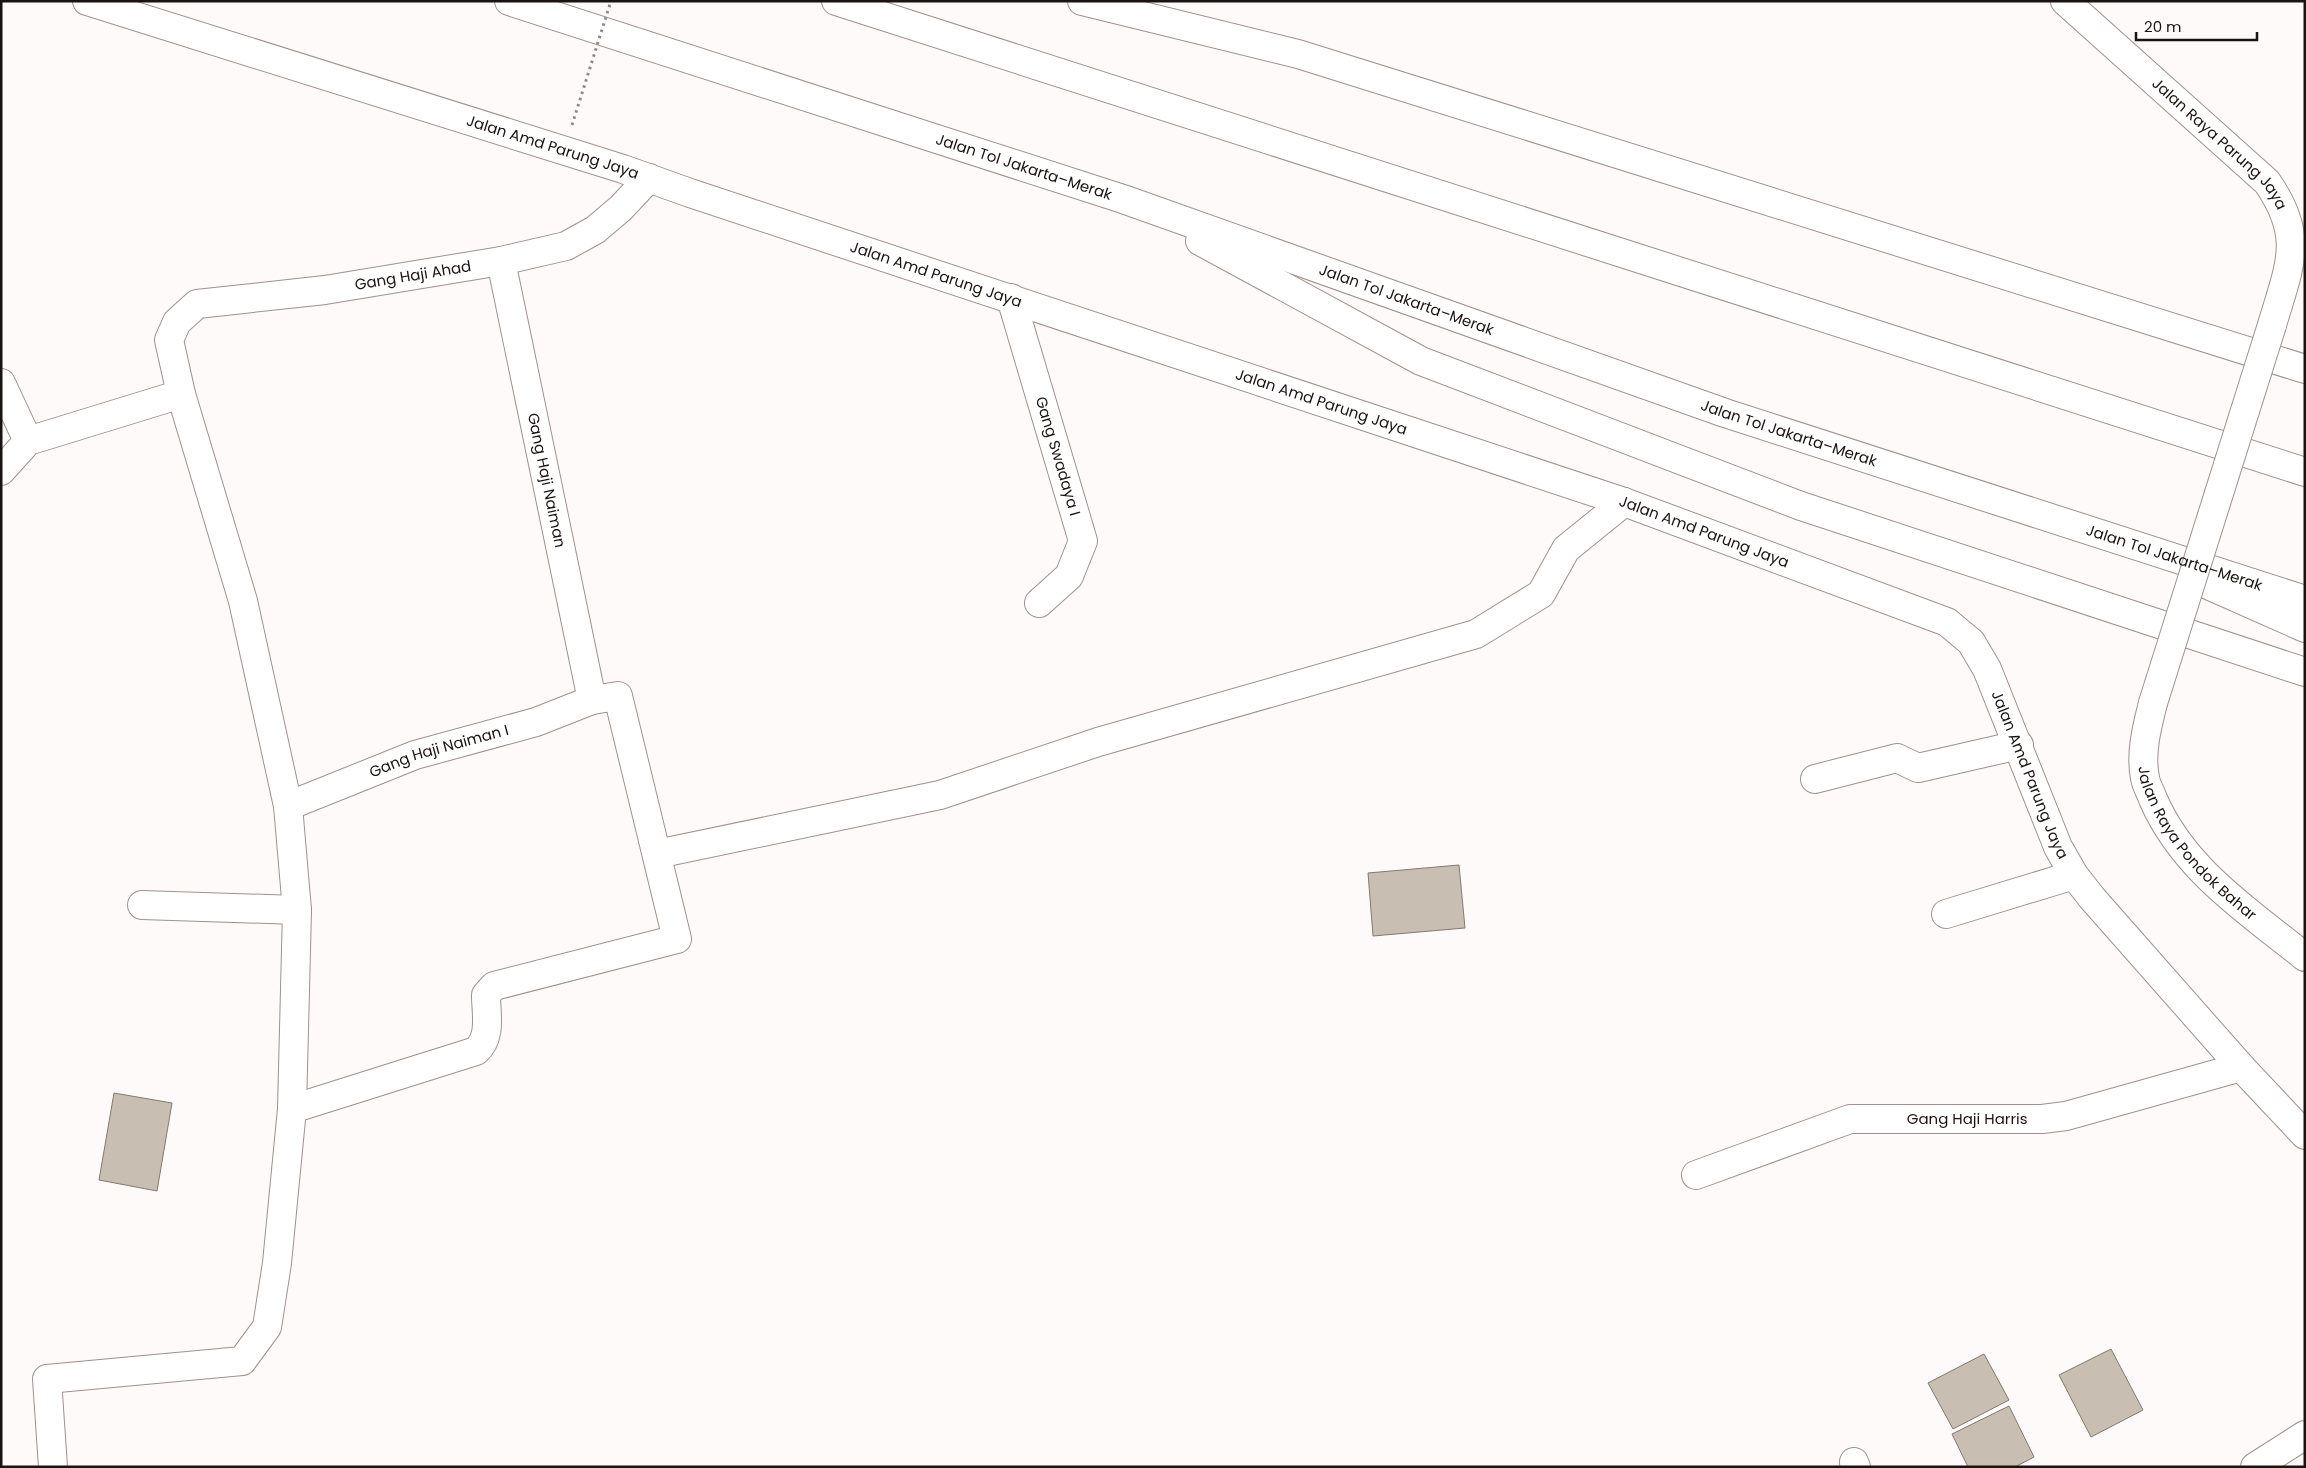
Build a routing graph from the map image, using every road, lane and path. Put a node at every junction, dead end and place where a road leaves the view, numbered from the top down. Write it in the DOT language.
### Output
graph roads {
  1 [pos="87,1"];
  2 [pos="509,1"];
  3 [pos="611,1"];
  4 [pos="836,1"];
  5 [pos="1082,1"];
  6 [pos="2065,1"];
  7 [pos="572,125"];
  8 [pos="649,178"];
  9 [pos="1123,199"];
  10 [pos="501,261"];
  11 [pos="1011,298"];
  12 [pos="2305,369"];
  13 [pos="1,383"];
  14 [pos="181,394"];
  15 [pos="28,441"];
  16 [pos="1,471"];
  17 [pos="2305,472"];
  18 [pos="1624,502"];
  19 [pos="2077,527"];
  20 [pos="2305,600"];
  21 [pos="1039,603"];
  22 [pos="2305,628"];
  23 [pos="2305,672"];
  24 [pos="592,700"];
  25 [pos="2153,703"];
  26 [pos="2019,745"];
  27 [pos="1815,779"];
  28 [pos="288,806"];
  29 [pos="657,854"];
  30 [pos="2074,875"];
  31 [pos="142,905"];
  32 [pos="297,910"];
  33 [pos="1946,914"];
  34 [pos="2305,957"];
  35 [pos="2241,1067"];
  36 [pos="292,1109"];
  37 [pos="2305,1135"];
  38 [pos="1696,1175"];
  39 [pos="2305,1435"];
  40 [pos="54,1467"];
  41 [pos="2255,1467"];
  1 -- 8 [label="main road, Jalan Amd Parung Jaya"];
  2 -- 9 [label="main road, Jalan Tol Jakarta–Merak"];
  3 -- 7 [label="path, bridge"];
  4 -- 17 [label="main road"];
  5 -- 12 [label="main road"];
  6 -- 25 [label="main road, Jalan Raya Parung Jaya, bridge"];
  8 -- 10 [label="main road, Gang Haji Ahad"];
  8 -- 11 [label="main road, Jalan Amd Parung Jaya"];
  9 -- 19 [label="main road, Jalan Tol Jakarta–Merak"];
  9 -- 23 [label="main road"];
  10 -- 14 [label="main road, Gang Haji Ahad"];
  10 -- 24 [label="main road, Gang Haji Naiman"];
  11 -- 18 [label="main road, Jalan Amd Parung Jaya"];
  11 -- 21 [label="main road, Gang Swadaya I"];
  13 -- 15 [label="main road"];
  14 -- 15 [label="main road"];
  14 -- 28 [label="main road"];
  15 -- 16 [label="main road"];
  18 -- 26 [label="main road, Jalan Amd Parung Jaya"];
  18 -- 29 [label="main road"];
  19 -- 20 [label="main road, Jalan Tol Jakarta–Merak"];
  19 -- 22 [label="main road"];
  24 -- 28 [label="main road, Gang Haji Naiman I"];
  24 -- 29 [label="main road, Gang Haji Naiman I"];
  25 -- 34 [label="main road, Jalan Raya Pondok Bahar"];
  26 -- 27 [label="main road"];
  26 -- 30 [label="main road, Jalan Amd Parung Jaya"];
  28 -- 32 [label="main road"];
  29 -- 36 [label="main road"];
  30 -- 33 [label="main road"];
  30 -- 35 [label="main road, Jalan Amd Parung Jaya"];
  31 -- 32 [label="main road"];
  32 -- 36 [label="main road"];
  35 -- 37 [label="main road, Jalan Amd Parung Jaya"];
  35 -- 38 [label="main road, Gang Haji Harris"];
  36 -- 40 [label="main road"];
  39 -- 41 [label="main road"];
}
